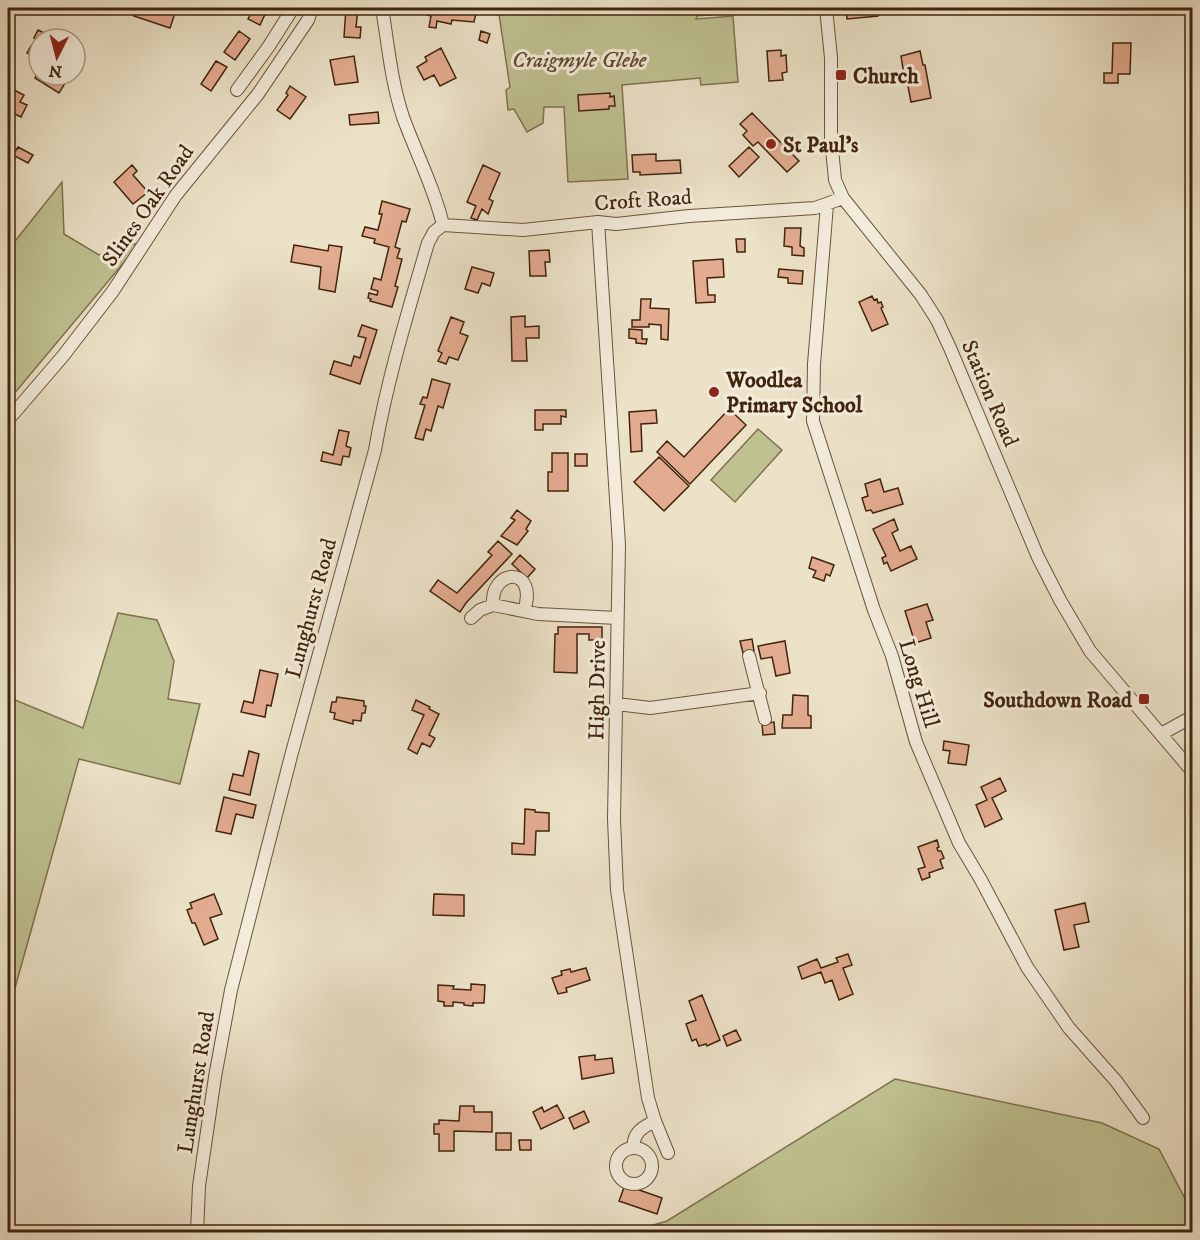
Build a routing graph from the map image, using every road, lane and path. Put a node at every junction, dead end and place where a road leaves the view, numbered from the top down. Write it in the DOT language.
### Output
graph roads {
  1 [pos="293,8"];
  2 [pos="312,8"];
  3 [pos="382,8"];
  4 [pos="826,8"];
  5 [pos="237,90"];
  6 [pos="843,198"];
  7 [pos="827,205"];
  8 [pos="598,222"];
  9 [pos="444,225"];
  10 [pos="8,420"];
  11 [pos="493,604"];
  12 [pos="524,611"];
  13 [pos="471,618"];
  14 [pos="618,618"];
  15 [pos="749,656"];
  16 [pos="760,693"];
  17 [pos="617,704"];
  18 [pos="1192,717"];
  19 [pos="765,719"];
  20 [pos="1161,734"];
  21 [pos="1192,771"];
  22 [pos="1143,1118"];
  23 [pos="654,1121"];
  24 [pos="634,1148"];
  25 [pos="668,1153"];
  26 [pos="197,1233"];
  1 -- 5 [label="street"];
  2 -- 10 [label="street, Slines Oak Road"];
  3 -- 9 [label="street"];
  4 -- 6 [label="street, Station Road"];
  6 -- 7 [label="street, Croft Road"];
  6 -- 20 [label="street, Station Road"];
  7 -- 8 [label="street, Croft Road"];
  7 -- 22 [label="street, Long Hill"];
  8 -- 9 [label="street, Croft Road"];
  8 -- 14 [label="street, High Drive"];
  9 -- 26 [label="street, Lunghurst Road"];
  11 -- 12 [label="street"];
  11 -- 12 [label="street"];
  11 -- 13 [label="street"];
  12 -- 14 [label="street"];
  14 -- 17 [label="street, High Drive"];
  15 -- 16 [label="street"];
  16 -- 17 [label="street"];
  16 -- 19 [label="street"];
  17 -- 23 [label="street, High Drive"];
  18 -- 20 [label="street"];
  20 -- 21 [label="street, Station Road"];
  23 -- 24 [label="street"];
  23 -- 25 [label="street, High Drive"];
}
